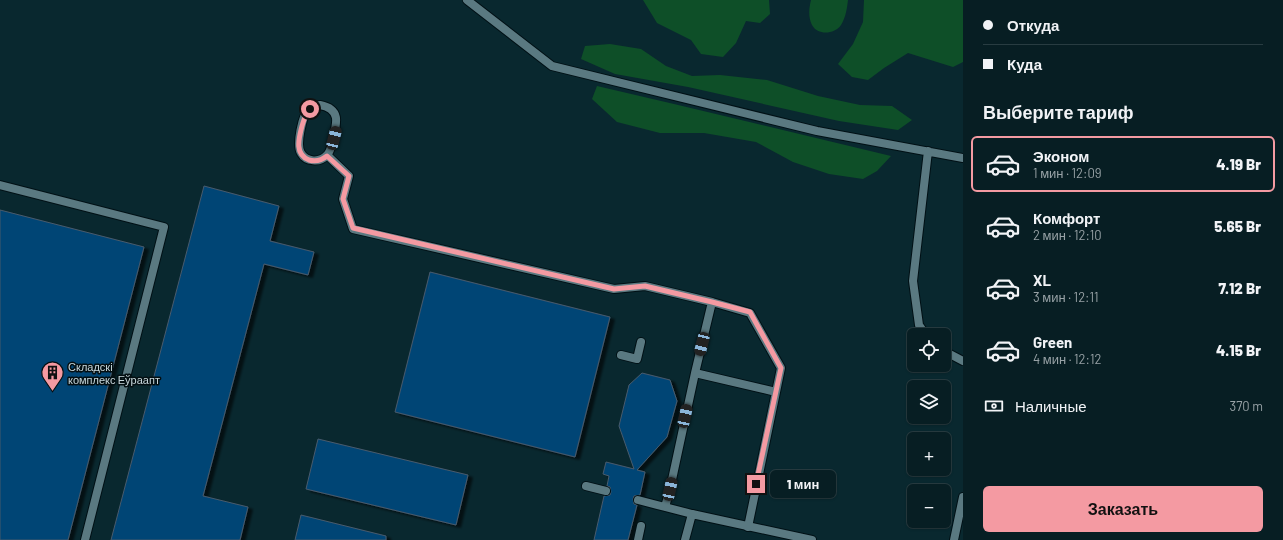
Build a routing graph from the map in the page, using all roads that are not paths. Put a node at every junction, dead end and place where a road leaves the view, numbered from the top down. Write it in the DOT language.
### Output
graph roads {
  1 [pos="468,0"];
  2 [pos="928,151"];
  3 [pos="327,156"];
  4 [pos="963,158"];
  5 [pos="0,185"];
  6 [pos="712,302"];
  7 [pos="922,328"];
  8 [pos="641,342"];
  9 [pos="621,355"];
  10 [pos="951,355"];
  11 [pos="963,361"];
  12 [pos="695,373"];
  13 [pos="776,392"];
  14 [pos="586,486"];
  15 [pos="606,491"];
  16 [pos="963,497"];
  17 [pos="638,500"];
  18 [pos="665,507"];
  19 [pos="692,514"];
  20 [pos="641,526"];
  21 [pos="748,527"];
  22 [pos="85,540"];
  23 [pos="638,540"];
  24 [pos="686,540"];
  25 [pos="812,540"];
  26 [pos="954,540"];
  1 -- 2 [label="street"];
  2 -- 4 [label="street"];
  2 -- 7 [label="street"];
  3 -- 3 [label="street"];
  3 -- 6 [label="street"];
  5 -- 22 [label="street"];
  6 -- 12 [label="street"];
  6 -- 13 [label="street"];
  8 -- 9 [label="street"];
  10 -- 11 [label="street"];
  12 -- 13 [label="street"];
  12 -- 18 [label="street"];
  13 -- 21 [label="street"];
  14 -- 15 [label="street"];
  16 -- 26 [label="street"];
  17 -- 18 [label="street"];
  18 -- 19 [label="street"];
  19 -- 21 [label="street"];
  19 -- 24 [label="street"];
  20 -- 23 [label="street"];
  21 -- 25 [label="street"];
}
